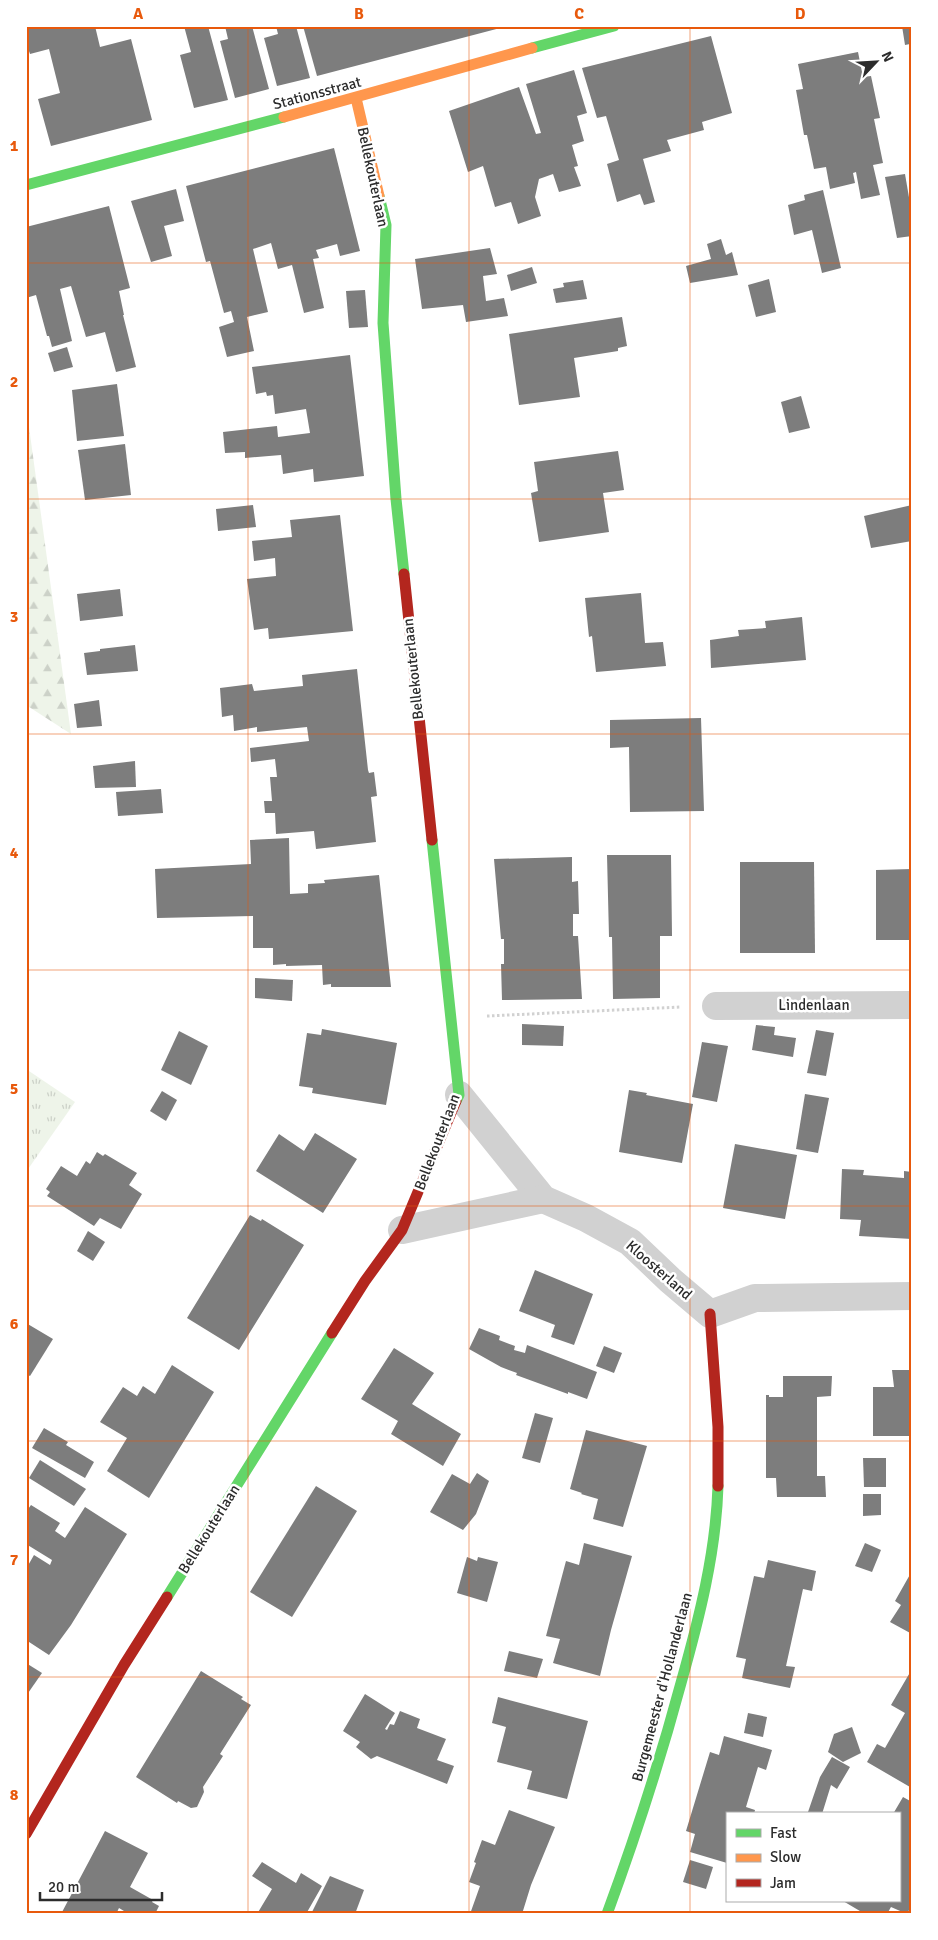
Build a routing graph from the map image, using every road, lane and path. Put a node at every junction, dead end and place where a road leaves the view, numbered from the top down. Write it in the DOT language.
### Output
graph roads {
  1 [pos="614,26"];
  2 [pos="356,98"];
  3 [pos="26,185"];
  4 [pos="912,1004"];
  5 [pos="716,1006"];
  6 [pos="450,1018"];
  7 [pos="459,1094"];
  8 [pos="543,1199"];
  9 [pos="402,1230"];
  10 [pos="912,1296"];
  11 [pos="710,1314"];
  12 [pos="26,1834"];
  13 [pos="607,1914"];
  1 -- 2 [label="street, Stationsstraat"];
  2 -- 3 [label="street, Stationsstraat"];
  2 -- 6 [label="street, Bellekouterlaan"];
  4 -- 5 [label="street, Lindenlaan"];
  5 -- 6 [label="path"];
  6 -- 7 [label="street, Bellekouterlaan"];
  7 -- 8 [label="street, Kloosterland"];
  7 -- 9 [label="street, Bellekouterlaan"];
  8 -- 9 [label="street"];
  8 -- 11 [label="street, Kloosterland"];
  9 -- 12 [label="street, Bellekouterlaan"];
  10 -- 11 [label="street"];
  11 -- 13 [label="street, Burgemeester d'Hollanderlaan"];
}
